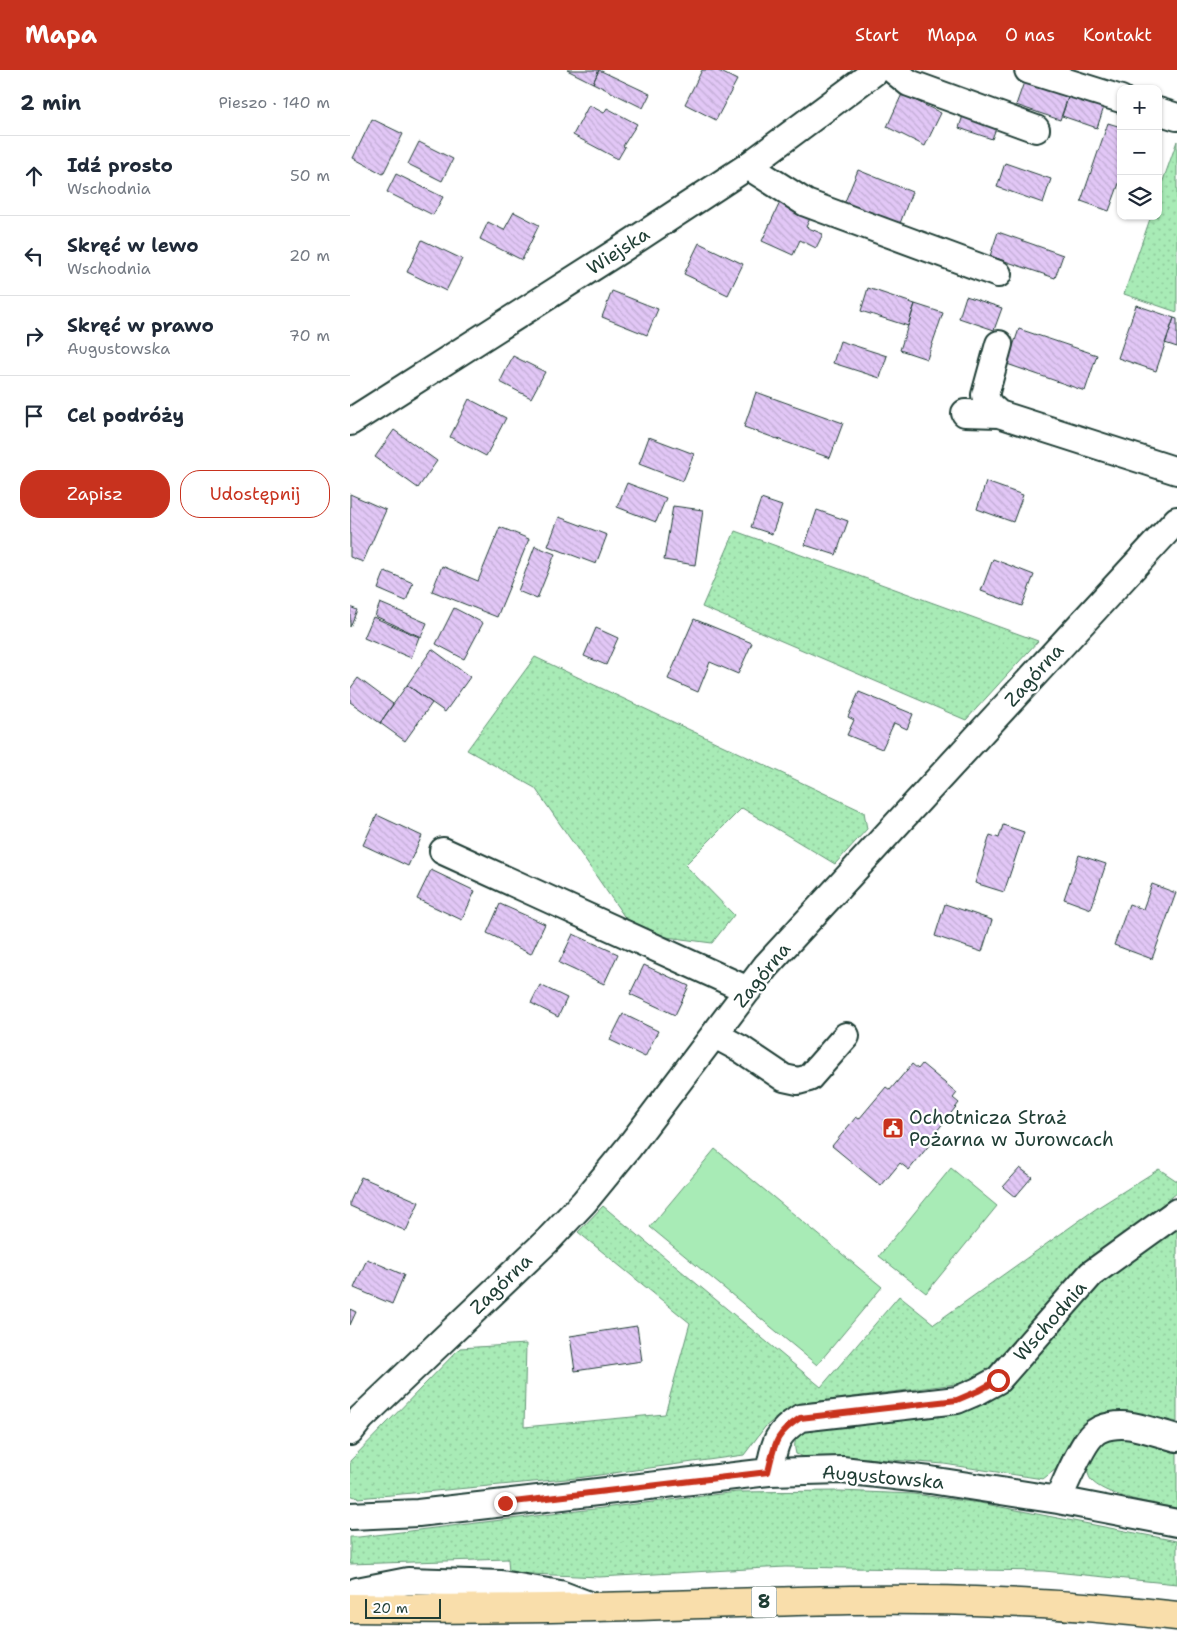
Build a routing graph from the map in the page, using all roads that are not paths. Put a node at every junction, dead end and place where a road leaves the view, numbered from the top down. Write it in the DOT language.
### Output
graph roads {
  1 [pos="878,70"];
  2 [pos="893,70"];
  3 [pos="1028,70"];
  4 [pos="1117,98"];
  5 [pos="1162,112"];
  6 [pos="1177,117"];
  7 [pos="1036,129"];
  8 [pos="748,166"];
  9 [pos="998,274"];
  10 [pos="999,344"];
  11 [pos="965,413"];
  12 [pos="999,414"];
  13 [pos="350,422"];
  14 [pos="1177,472"];
  15 [pos="1177,520"];
  16 [pos="444,851"];
  17 [pos="748,990"];
  18 [pos="715,1035"];
  19 [pos="846,1036"];
  20 [pos="1177,1212"];
  21 [pos="350,1432"];
  22 [pos="1177,1438"];
  23 [pos="768,1472"];
  24 [pos="1058,1500"];
  25 [pos="350,1516"];
  26 [pos="1177,1524"];
  27 [pos="350,1596"];
  28 [pos="595,1607"];
  29 [pos="350,1608"];
  30 [pos="1177,1616"];
  1 -- 8 [label="street, Wiejska"];
  2 -- 7 [label="street"];
  3 -- 4 [label="street"];
  5 -- 6 [label="street"];
  8 -- 9 [label="street"];
  8 -- 13 [label="street, Wiejska"];
  10 -- 12 [label="street"];
  11 -- 12 [label="street"];
  12 -- 14 [label="street"];
  15 -- 17 [label="street, Zagórna"];
  16 -- 17 [label="street"];
  17 -- 18 [label="street, Zagórna"];
  18 -- 19 [label="street"];
  18 -- 21 [label="street, Zagórna"];
  20 -- 23 [label="street, Wschodnia"];
  22 -- 24 [label="street"];
  23 -- 24 [label="street, Augustowska"];
  23 -- 25 [label="street, Augustowska"];
  24 -- 26 [label="street, Augustowska"];
  27 -- 28 [label="street"];
  28 -- 29 [label="highway, 8"];
  28 -- 30 [label="highway, 8"];
}
